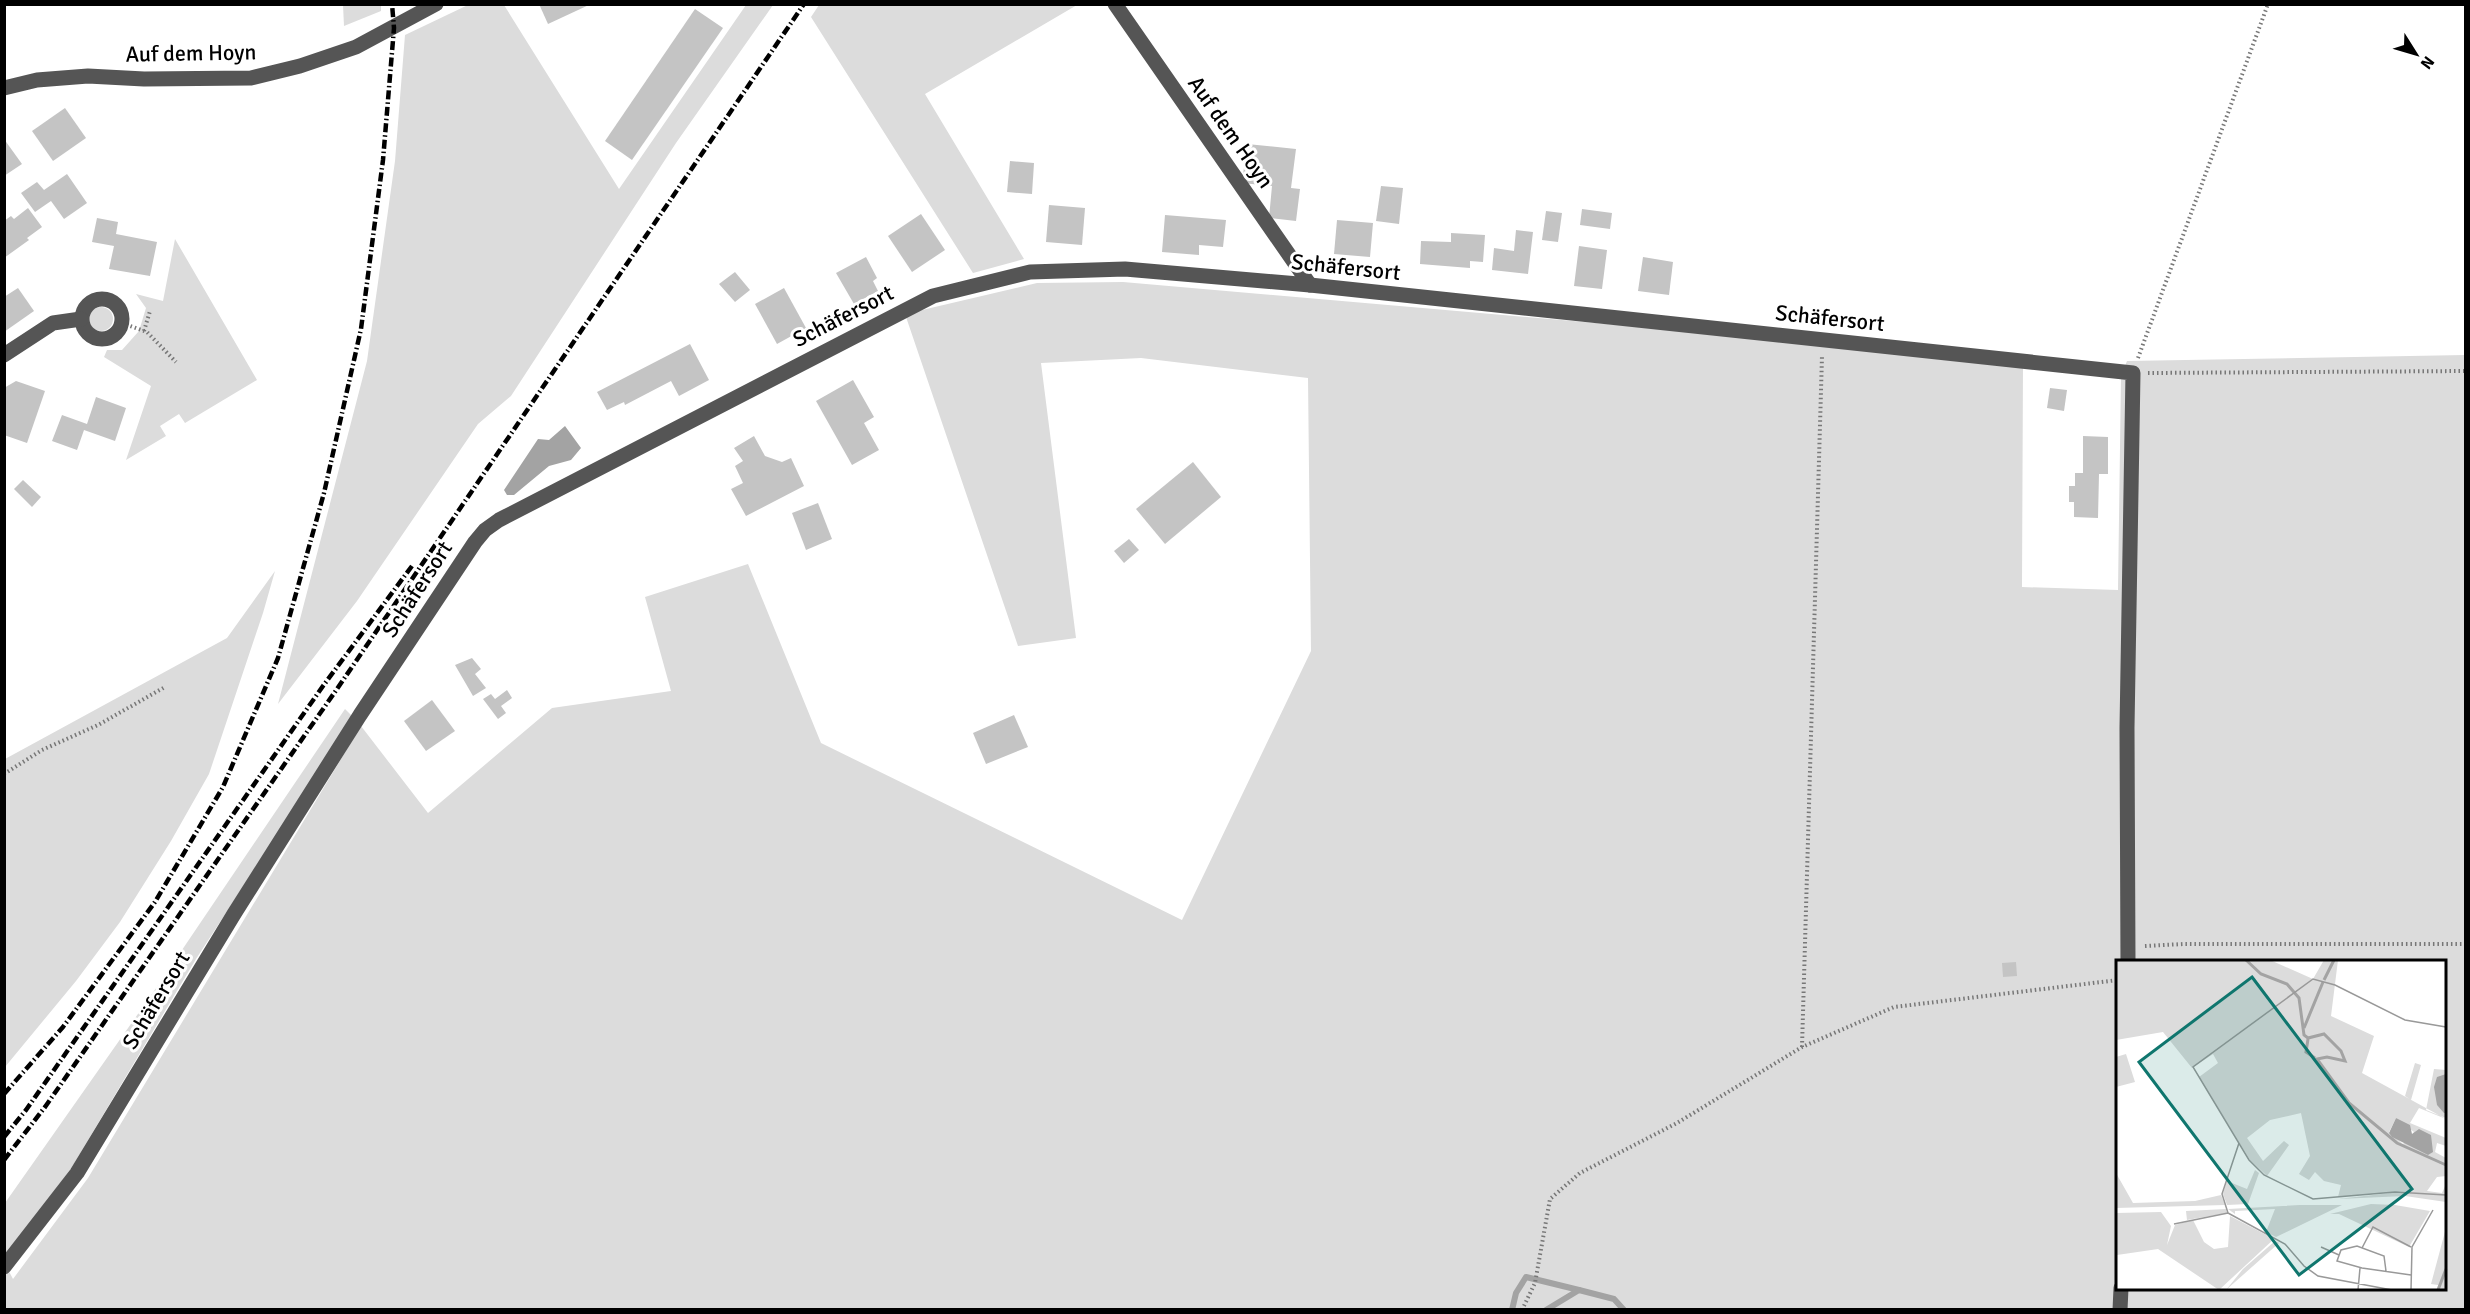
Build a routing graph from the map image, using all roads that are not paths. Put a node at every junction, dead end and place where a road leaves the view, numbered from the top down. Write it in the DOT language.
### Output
graph roads {
  1 [pos="436,4"];
  2 [pos="1115,4"];
  3 [pos="4,88"];
  4 [pos="1310,285"];
  5 [pos="81,319"];
  6 [pos="4,356"];
  7 [pos="2128,954"];
  8 [pos="4,1267"];
  9 [pos="2121,1290"];
  10 [pos="2120,1310"];
  1 -- 3 [label="street, Auf dem Hoyn"];
  2 -- 4 [label="street, Auf dem Hoyn"];
  4 -- 7 [label="street, Schäfersort"];
  4 -- 8 [label="street, Schäfersort"];
  5 -- 5 [label="street"];
  5 -- 6 [label="street"];
  9 -- 10 [label="street"];
}
